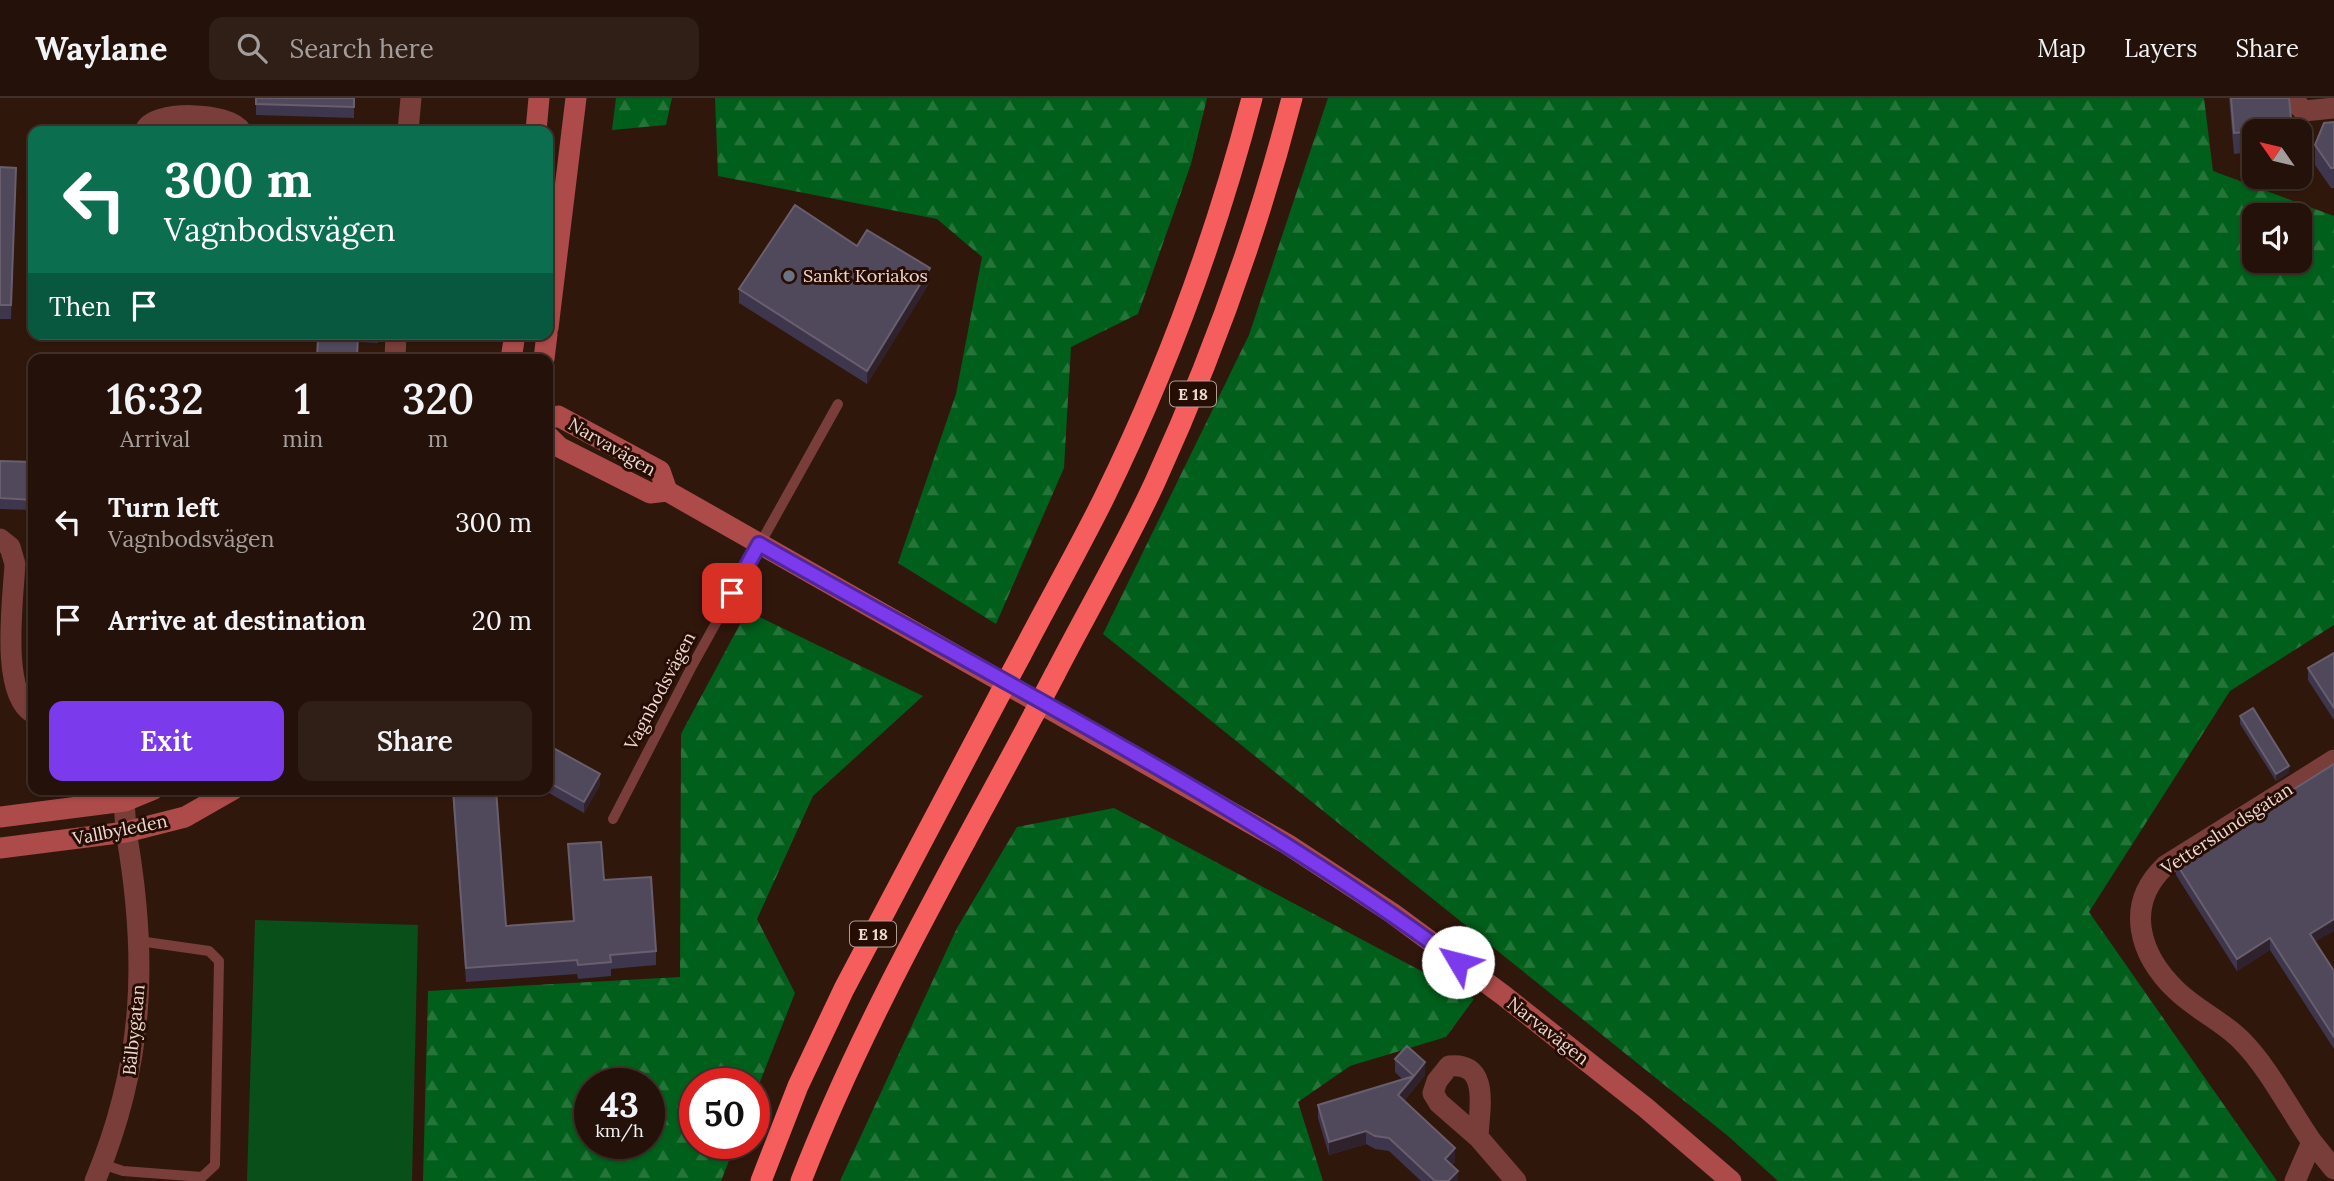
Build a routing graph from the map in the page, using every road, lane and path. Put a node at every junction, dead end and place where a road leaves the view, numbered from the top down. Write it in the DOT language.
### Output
graph roads {
  1 [pos="411,98"];
  2 [pos="539,98"];
  3 [pos="576,98"];
  4 [pos="1252,98"];
  5 [pos="1292,98"];
  6 [pos="2296,98"];
  7 [pos="2334,108"];
  8 [pos="147,126"];
  9 [pos="236,126"];
  10 [pos="408,126"];
  11 [pos="536,126"];
  12 [pos="553,287"];
  13 [pos="838,404"];
  14 [pos="553,418"];
  15 [pos="553,440"];
  16 [pos="578,457"];
  17 [pos="553,460"];
  18 [pos="667,491"];
  19 [pos="0,539"];
  20 [pos="759,544"];
  21 [pos="24,564"];
  22 [pos="28,709"];
  23 [pos="2334,760"];
  24 [pos="124,795"];
  25 [pos="224,795"];
  26 [pos="0,817"];
  27 [pos="613,819"];
  28 [pos="126,832"];
  29 [pos="0,848"];
  30 [pos="139,942"];
  31 [pos="1478,1138"];
  32 [pos="2312,1142"];
  33 [pos="2334,1169"];
  34 [pos="98,1172"];
  35 [pos="761,1181"];
  36 [pos="801,1181"];
  37 [pos="1516,1181"];
  38 [pos="1731,1181"];
  39 [pos="2295,1181"];
  1 -- 10 [label="street"];
  2 -- 11 [label="main road"];
  3 -- 12 [label="main road"];
  4 -- 35 [label="highway, E 18, bridge"];
  5 -- 36 [label="highway, E 18, bridge"];
  6 -- 7 [label="street"];
  8 -- 9 [label="street"];
  13 -- 20 [label="lane, Vagnbodsvägen"];
  14 -- 18 [label="main road, Narvavägen"];
  15 -- 16 [label="main road, Narvavägen"];
  16 -- 17 [label="main road, Narvavägen"];
  16 -- 18 [label="main road, Narvavägen"];
  18 -- 20 [label="main road, Narvavägen"];
  19 -- 21 [label="street"];
  20 -- 27 [label="lane, Vagnbodsvägen"];
  20 -- 38 [label="main road, Narvavägen"];
  21 -- 22 [label="street"];
  23 -- 32 [label="street, Vetterslundsgatan"];
  24 -- 26 [label="main road, Vallbyleden"];
  24 -- 28 [label="street, Bälbygatan"];
  25 -- 28 [label="main road, Vallbyleden"];
  28 -- 29 [label="main road, Vallbyleden"];
  28 -- 30 [label="street, Bälbygatan"];
  30 -- 34 [label="street, Bälbygatan"];
  30 -- 34 [label="lane"];
  31 -- 37 [label="street"];
  32 -- 33 [label="street, Vetterslundsgatan"];
  32 -- 39 [label="street"];
}
